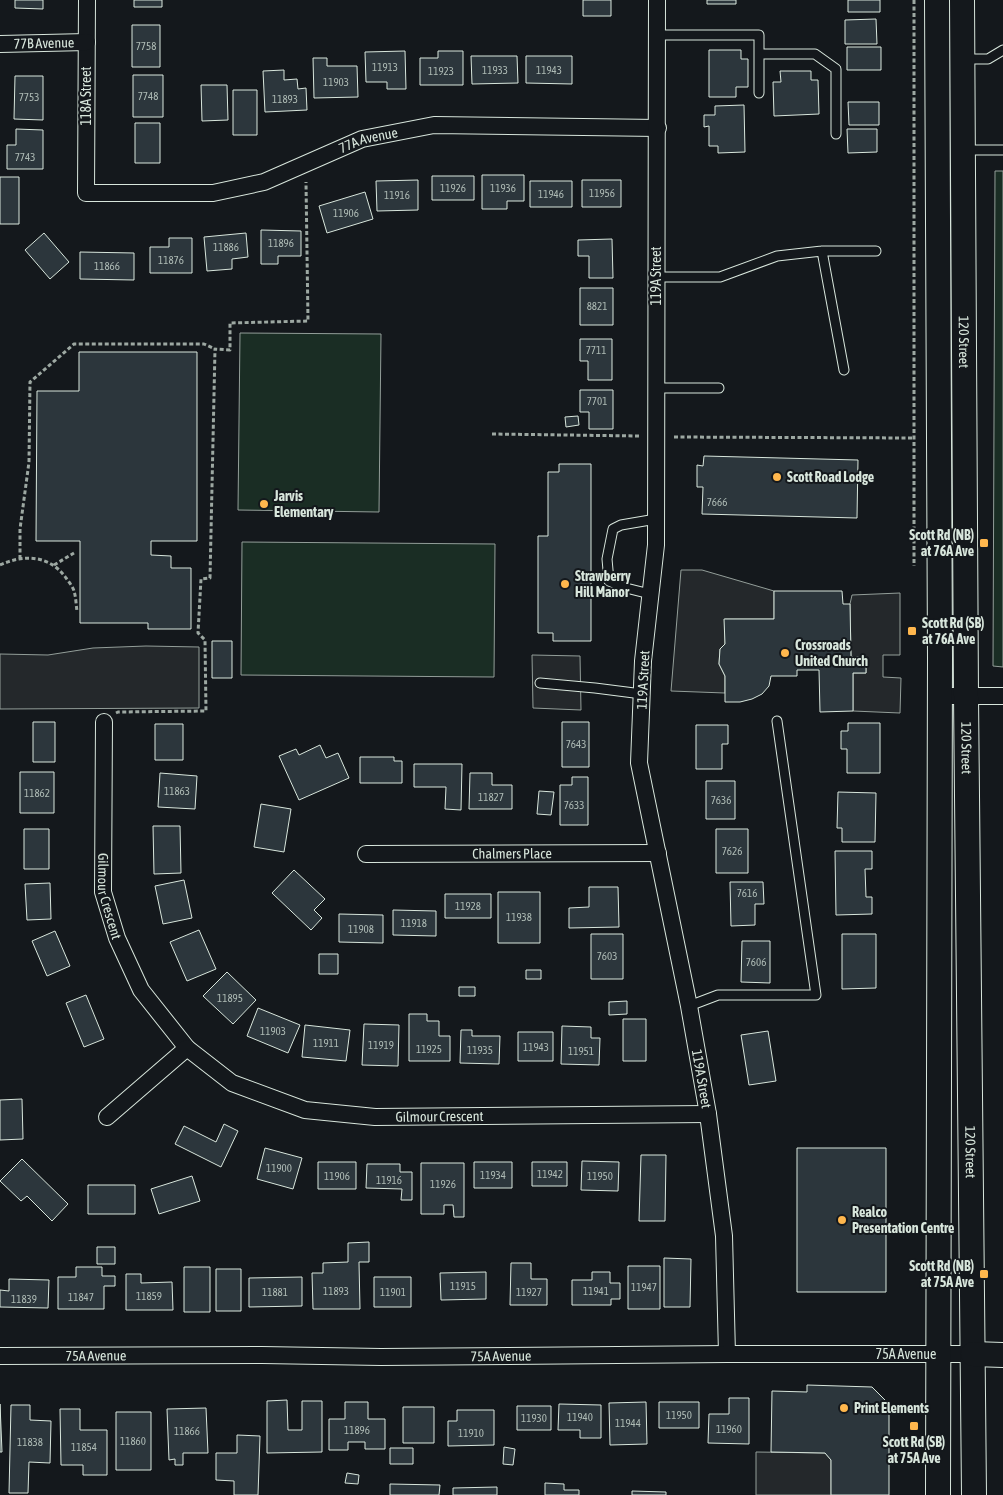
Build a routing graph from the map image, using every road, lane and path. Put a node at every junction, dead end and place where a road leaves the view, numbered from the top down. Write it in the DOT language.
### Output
graph roads {
  1 [pos="86,0"];
  2 [pos="658,0"];
  3 [pos="914,0"];
  4 [pos="937,0"];
  5 [pos="962,0"];
  6 [pos="658,35"];
  7 [pos="87,42"];
  8 [pos="0,44"];
  9 [pos="1003,50"];
  10 [pos="759,54"];
  11 [pos="938,56"];
  12 [pos="962,59"];
  13 [pos="759,93"];
  14 [pos="658,128"];
  15 [pos="836,134"];
  16 [pos="963,150"];
  17 [pos="1003,150"];
  18 [pos="306,176"];
  19 [pos="86,193"];
  20 [pos="822,251"];
  21 [pos="876,251"];
  22 [pos="656,278"];
  23 [pos="215,349"];
  24 [pos="844,370"];
  25 [pos="656,388"];
  26 [pos="719,388"];
  27 [pos="492,434"];
  28 [pos="642,436"];
  29 [pos="674,437"];
  30 [pos="914,438"];
  31 [pos="656,519"];
  32 [pos="74,553"];
  33 [pos="20,559"];
  34 [pos="0,565"];
  35 [pos="54,565"];
  36 [pos="914,566"];
  37 [pos="650,594"];
  38 [pos="77,611"];
  39 [pos="540,683"];
  40 [pos="642,694"];
  41 [pos="940,696"];
  42 [pos="966,696"];
  43 [pos="1003,696"];
  44 [pos="777,721"];
  45 [pos="104,722"];
  46 [pos="658,853"];
  47 [pos="366,854"];
  48 [pos="689,1006"];
  49 [pos="187,1048"];
  50 [pos="708,1114"];
  51 [pos="107,1117"];
  52 [pos="727,1354"];
  53 [pos="938,1354"];
  54 [pos="973,1354"];
  55 [pos="1003,1355"];
  56 [pos="0,1356"];
  57 [pos="938,1495"];
  58 [pos="974,1495"];
  1 -- 7 [label="street, 118A Street"];
  2 -- 6 [label="street, 119A Street"];
  3 -- 30 [label="path"];
  4 -- 11 [label="main road, 120 Street"];
  5 -- 12 [label="main road, 120 Street"];
  6 -- 10 [label="lane"];
  6 -- 14 [label="street, 119A Street"];
  7 -- 8 [label="street, 77B Avenue"];
  7 -- 19 [label="street, 118A Street"];
  9 -- 12 [label="lane"];
  10 -- 13 [label="lane"];
  10 -- 15 [label="lane"];
  11 -- 16 [label="main road"];
  11 -- 41 [label="main road, 120 Street"];
  12 -- 16 [label="main road, 120 Street"];
  14 -- 19 [label="street, 77A Avenue"];
  14 -- 22 [label="street, 119A Street"];
  16 -- 17 [label="lane"];
  16 -- 42 [label="main road, 120 Street"];
  18 -- 23 [label="path"];
  20 -- 21 [label="lane"];
  20 -- 22 [label="lane"];
  20 -- 24 [label="lane"];
  22 -- 25 [label="street, 119A Street"];
  23 -- 33 [label="path"];
  23 -- 45 [label="path"];
  25 -- 26 [label="lane"];
  25 -- 31 [label="street, 119A Street"];
  27 -- 28 [label="path"];
  29 -- 30 [label="path"];
  30 -- 36 [label="path"];
  31 -- 37 [label="street, 119A Street"];
  31 -- 37 [label="lane"];
  32 -- 35 [label="path"];
  33 -- 34 [label="path"];
  33 -- 35 [label="path"];
  35 -- 38 [label="path"];
  37 -- 40 [label="street, 119A Street"];
  39 -- 40 [label="lane"];
  40 -- 46 [label="street, 119A Street"];
  41 -- 42 [label="street"];
  41 -- 53 [label="main road, 120 Street"];
  42 -- 43 [label="street"];
  42 -- 54 [label="main road, 120 Street"];
  44 -- 48 [label="lane"];
  45 -- 49 [label="street, Gilmour Crescent"];
  46 -- 47 [label="street, Chalmers Place"];
  46 -- 48 [label="street, 119A Street"];
  48 -- 50 [label="street, 119A Street"];
  49 -- 50 [label="street, Gilmour Crescent"];
  49 -- 51 [label="street"];
  50 -- 52 [label="street, 119A Street"];
  52 -- 53 [label="street, 75A Avenue"];
  52 -- 56 [label="street, 75A Avenue"];
  53 -- 54 [label="street, 75A Avenue"];
  53 -- 57 [label="main road, 120 Street"];
  54 -- 55 [label="main road, 75A Avenue"];
  54 -- 58 [label="main road, 120 Street"];
}
